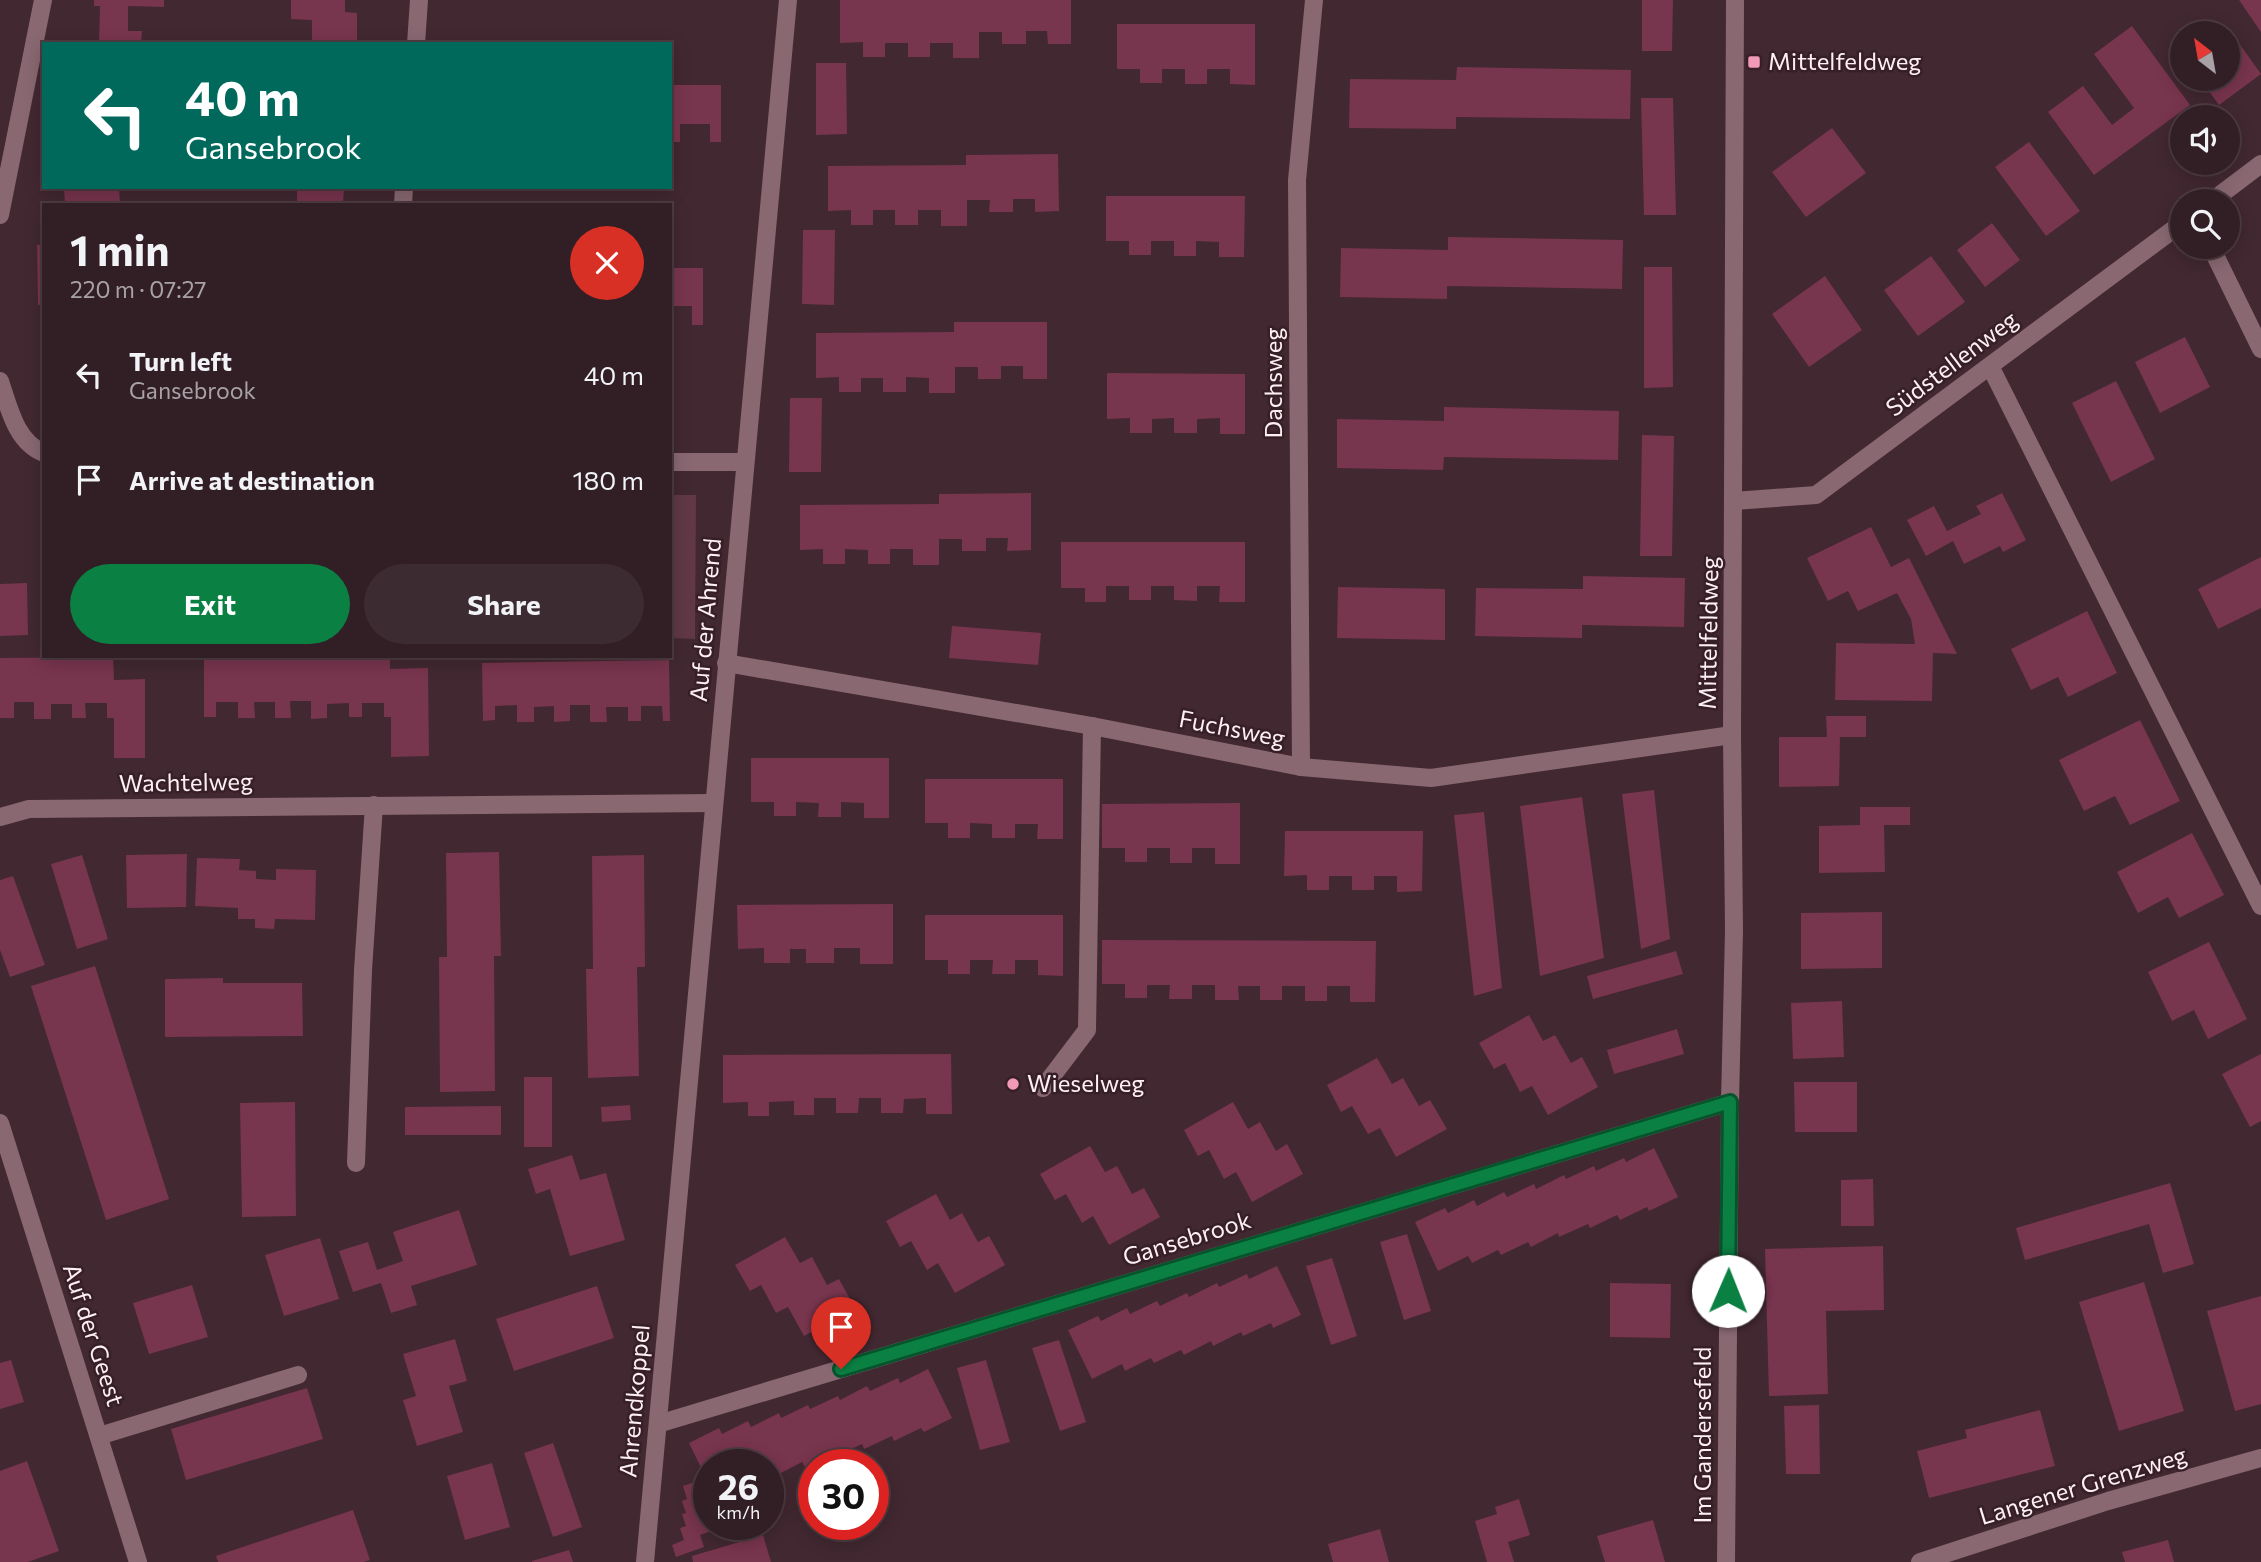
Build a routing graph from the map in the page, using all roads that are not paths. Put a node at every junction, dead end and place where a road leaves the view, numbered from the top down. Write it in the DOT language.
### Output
graph roads {
  1 [pos="43,0"];
  2 [pos="419,0"];
  3 [pos="788,0"];
  4 [pos="1314,0"];
  5 [pos="1735,0"];
  6 [pos="416,42"];
  7 [pos="2261,164"];
  8 [pos="2228,189"];
  9 [pos="0,215"];
  10 [pos="2170,232"];
  11 [pos="2217,259"];
  12 [pos="2261,349"];
  13 [pos="1990,366"];
  14 [pos="0,382"];
  15 [pos="42,452"];
  16 [pos="672,462"];
  17 [pos="745,462"];
  18 [pos="1734,501"];
  19 [pos="726,663"];
  20 [pos="1093,726"];
  21 [pos="1732,735"];
  22 [pos="1301,767"];
  23 [pos="714,803"];
  24 [pos="374,805"];
  25 [pos="0,817"];
  26 [pos="2261,906"];
  27 [pos="1734,931"];
  28 [pos="1043,1088"];
  29 [pos="1730,1102"];
  30 [pos="0,1123"];
  31 [pos="356,1163"];
  32 [pos="674,1244"];
  33 [pos="298,1375"];
  34 [pos="658,1424"];
  35 [pos="99,1436"];
  36 [pos="2261,1458"];
  37 [pos="138,1562"];
  38 [pos="645,1562"];
  39 [pos="1726,1562"];
  40 [pos="1920,1562"];
  1 -- 9 [label="street"];
  2 -- 6 [label="street"];
  3 -- 17 [label="street, Auf der Ahrend"];
  4 -- 22 [label="street, Dachsweg"];
  5 -- 18 [label="street, Mittelfeldweg"];
  7 -- 8 [label="street"];
  10 -- 13 [label="street, Südstellenweg"];
  11 -- 12 [label="street"];
  13 -- 18 [label="street, Südstellenweg"];
  13 -- 26 [label="street"];
  14 -- 15 [label="street"];
  16 -- 17 [label="street"];
  17 -- 19 [label="street, Auf der Ahrend"];
  18 -- 21 [label="street, Mittelfeldweg"];
  19 -- 20 [label="street, Fuchsweg"];
  19 -- 23 [label="street, Auf der Ahrend"];
  20 -- 22 [label="street, Fuchsweg"];
  20 -- 28 [label="street"];
  21 -- 22 [label="street, Fuchsweg"];
  21 -- 27 [label="street, Mittelfeldweg"];
  23 -- 24 [label="street, Wachtelweg"];
  23 -- 32 [label="street, Auf der Ahrend"];
  24 -- 25 [label="street, Wachtelweg"];
  24 -- 31 [label="street"];
  27 -- 29 [label="street, Im Gandersefeld"];
  29 -- 34 [label="street, Gansebrook"];
  29 -- 39 [label="street, Im Gandersefeld"];
  30 -- 35 [label="street, Auf der Geest"];
  32 -- 34 [label="street, Ahrendkoppel"];
  33 -- 35 [label="street"];
  34 -- 38 [label="street, Ahrendkoppel"];
  35 -- 37 [label="street, Auf der Geest"];
  36 -- 40 [label="street, Langener Grenzweg"];
}
